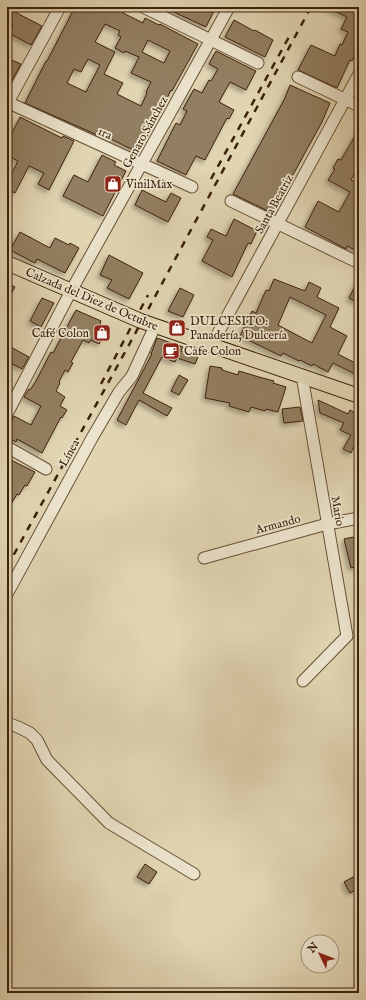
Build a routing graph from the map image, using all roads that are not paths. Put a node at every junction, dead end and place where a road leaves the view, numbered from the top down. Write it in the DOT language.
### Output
graph roads {
  1 [pos="60,7"];
  2 [pos="143,7"];
  3 [pos="229,7"];
  4 [pos="212,39"];
  5 [pos="258,63"];
  6 [pos="359,74"];
  7 [pos="298,77"];
  8 [pos="345,100"];
  9 [pos="7,103"];
  10 [pos="359,106"];
  11 [pos="141,165"];
  12 [pos="192,187"];
  13 [pos="231,201"];
  14 [pos="278,224"];
  15 [pos="7,263"];
  16 [pos="359,263"];
  17 [pos="71,291"];
  18 [pos="155,326"];
  19 [pos="212,346"];
  20 [pos="302,376"];
  21 [pos="359,396"];
  22 [pos="7,414"];
  23 [pos="7,447"];
  24 [pos="46,469"];
  25 [pos="359,518"];
  26 [pos="327,524"];
  27 [pos="204,558"];
  28 [pos="7,594"];
  29 [pos="303,681"];
  30 [pos="7,723"];
  31 [pos="194,874"];
  1 -- 9 [label="street"];
  2 -- 4 [label="street"];
  3 -- 4 [label="street, Genaro Sánchez"];
  4 -- 5 [label="street"];
  4 -- 11 [label="street, Genaro Sánchez"];
  6 -- 8 [label="street, Santa Beatriz"];
  7 -- 8 [label="street"];
  8 -- 10 [label="street"];
  8 -- 14 [label="street, Santa Beatriz"];
  9 -- 11 [label="street, 1ra"];
  11 -- 12 [label="street, 1ra"];
  11 -- 17 [label="street, Genaro Sánchez"];
  13 -- 14 [label="street"];
  14 -- 16 [label="street"];
  14 -- 19 [label="street, Santa Beatriz"];
  15 -- 17 [label="main road, Calzada del Diez de Octubre"];
  17 -- 18 [label="main road, Calzada del Diez de Octubre"];
  17 -- 22 [label="street, Genaro Sánchez"];
  18 -- 19 [label="main road, Calzada del Diez de Octubre"];
  18 -- 28 [label="street, Línea"];
  19 -- 20 [label="main road, Calzada del Diez de Octubre"];
  20 -- 21 [label="main road, Calzada del Diez de Octubre"];
  20 -- 26 [label="street, Mario"];
  23 -- 24 [label="street"];
  25 -- 26 [label="street, Armando"];
  26 -- 27 [label="street, Armando"];
  26 -- 29 [label="street, Mario"];
  30 -- 31 [label="street"];
}
